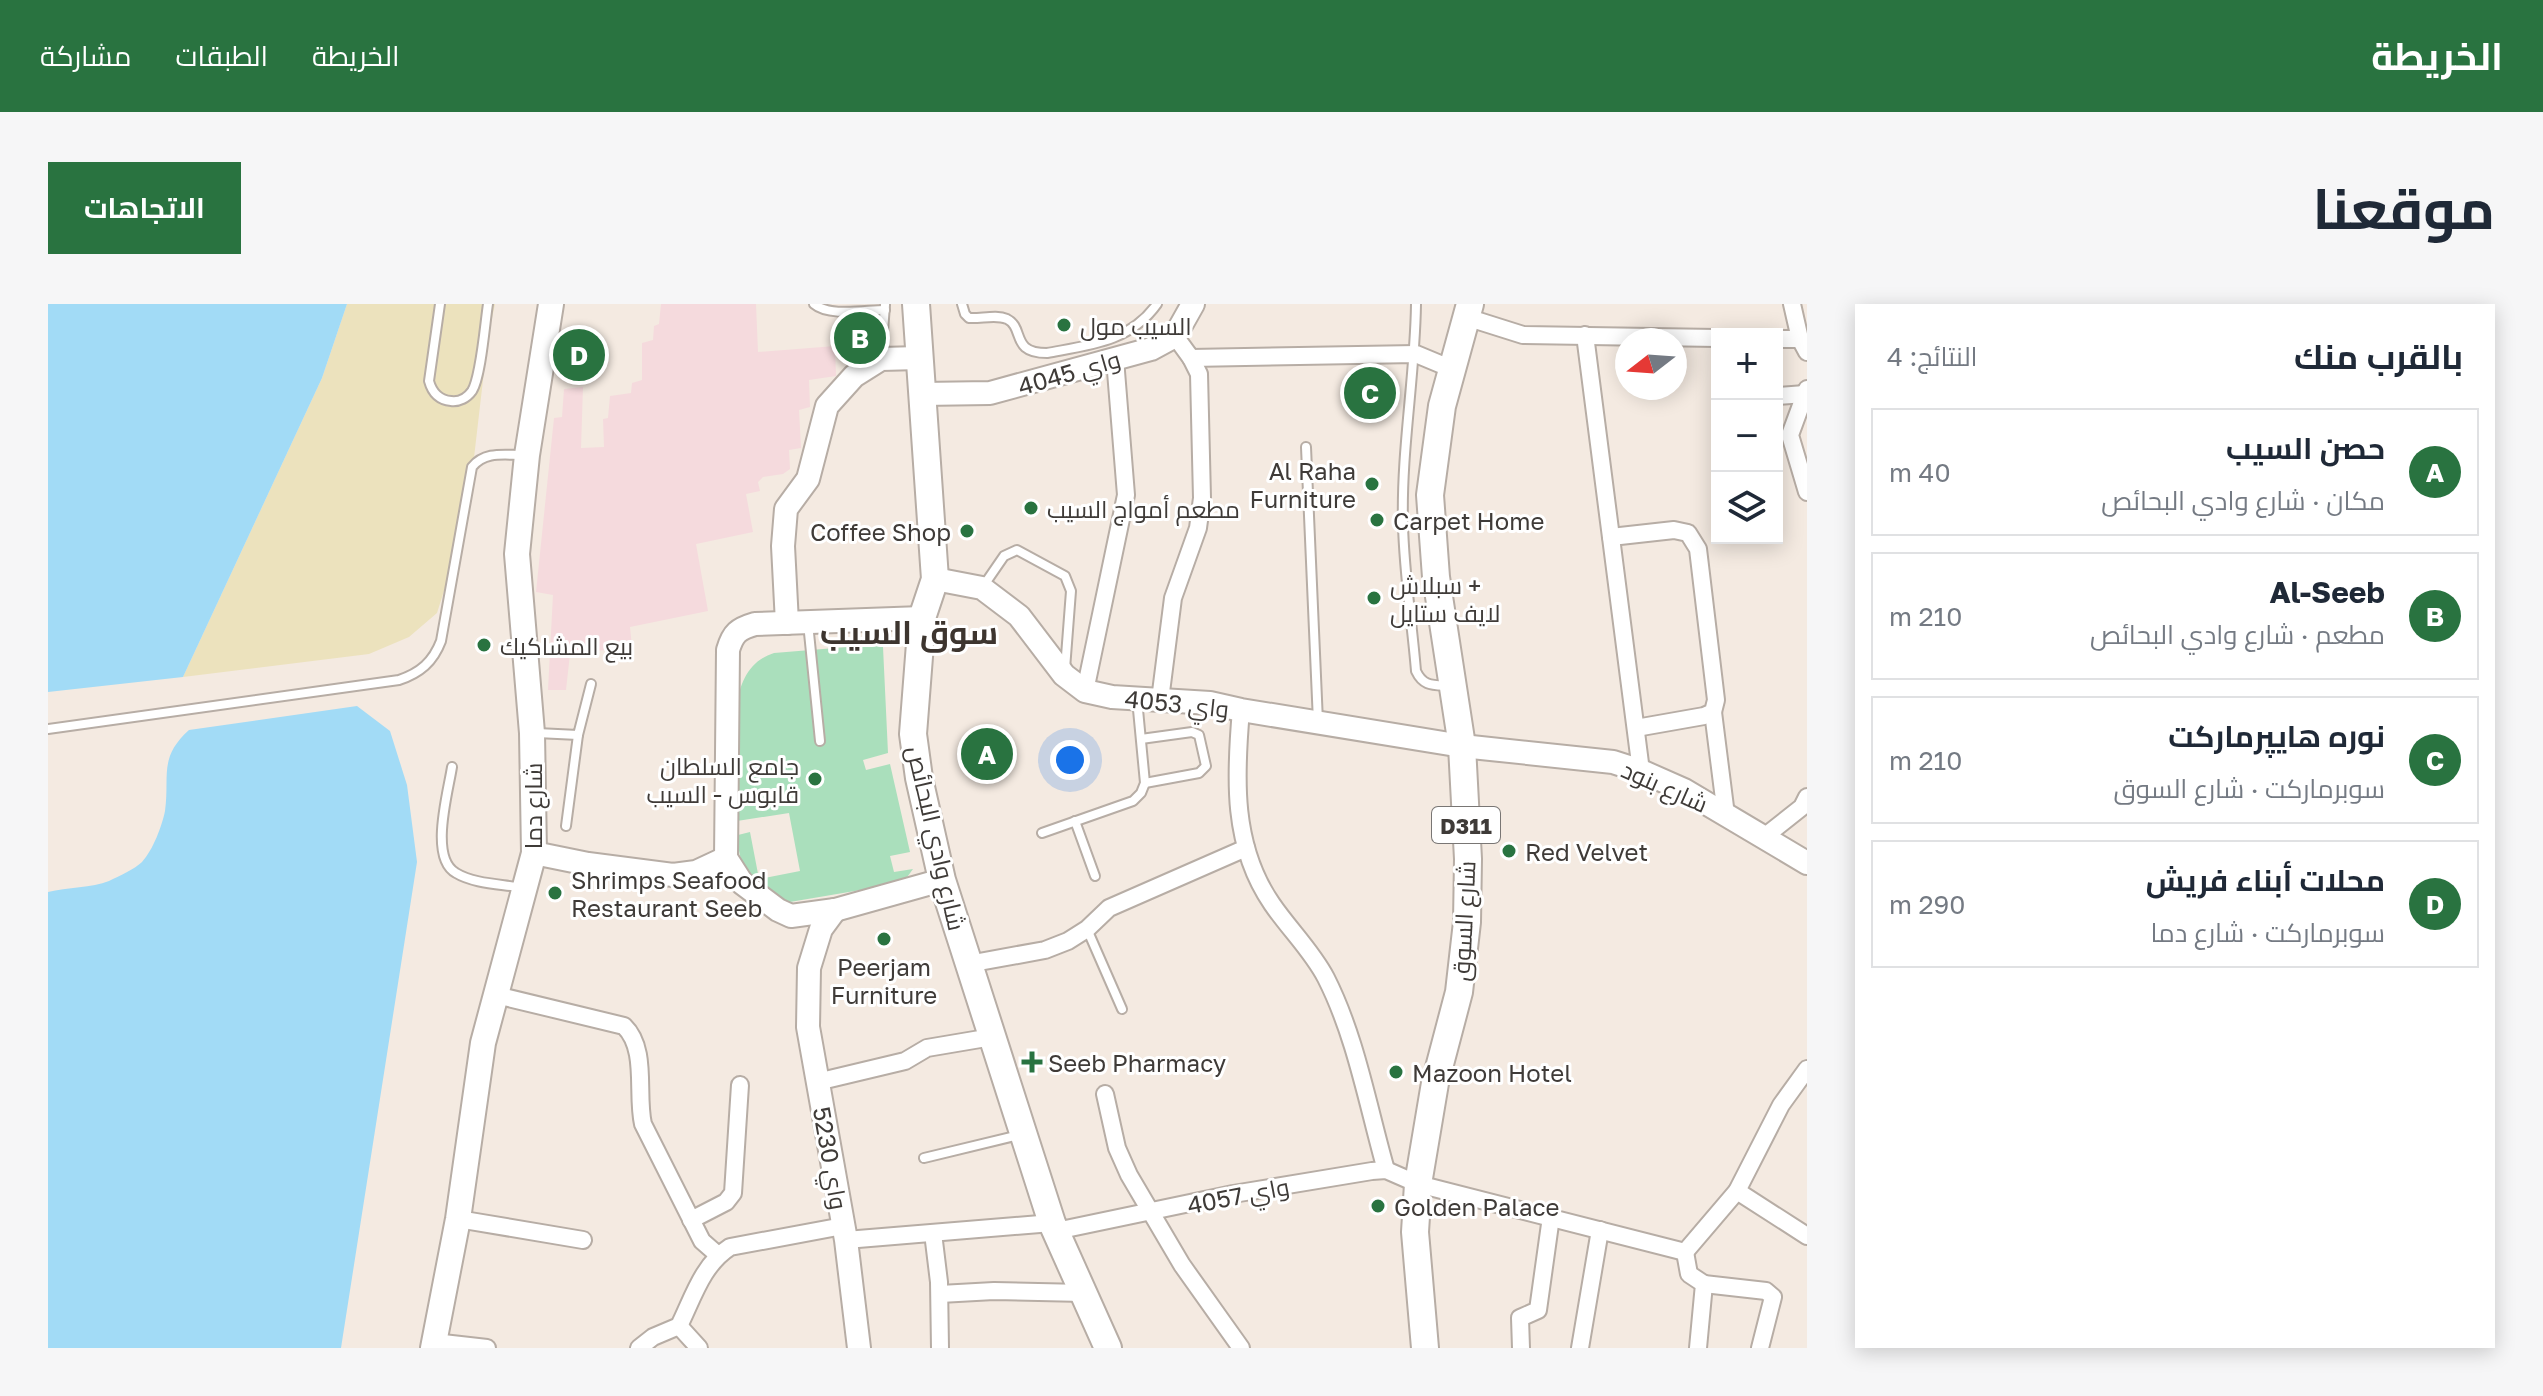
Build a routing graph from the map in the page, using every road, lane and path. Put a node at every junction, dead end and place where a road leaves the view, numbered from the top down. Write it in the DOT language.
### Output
graph roads {
  1 [pos="440,304"];
  2 [pos="488,304"];
  3 [pos="551,304"];
  4 [pos="814,304"];
  5 [pos="916,304"];
  6 [pos="962,304"];
  7 [pos="1157,304"];
  8 [pos="1193,304"];
  9 [pos="1416,304"];
  10 [pos="1792,304"];
  11 [pos="885,307"];
  12 [pos="1468,311"];
  13 [pos="1585,335"];
  14 [pos="1175,336"];
  15 [pos="1711,338"];
  16 [pos="1783,341"];
  17 [pos="1804,346"];
  18 [pos="1416,354"];
  19 [pos="919,358"];
  20 [pos="1191,358"];
  21 [pos="881,359"];
  22 [pos="1115,359"];
  23 [pos="1452,369"];
  24 [pos="1806,391"];
  25 [pos="922,394"];
  26 [pos="1783,395"];
  27 [pos="1306,447"];
  28 [pos="527,455"];
  29 [pos="1807,492"];
  30 [pos="1611,537"];
  31 [pos="935,579"];
  32 [pos="982,588"];
  33 [pos="922,618"];
  34 [pos="798,623"];
  35 [pos="1064,675"];
  36 [pos="591,684"];
  37 [pos="1453,686"];
  38 [pos="1085,691"];
  39 [pos="1137,698"];
  40 [pos="1160,700"];
  41 [pos="1241,710"];
  42 [pos="1713,712"];
  43 [pos="1318,723"];
  44 [pos="1636,728"];
  45 [pos="48,729"];
  46 [pos="532,733"];
  47 [pos="578,735"];
  48 [pos="1141,739"];
  49 [pos="820,741"];
  50 [pos="1462,746"];
  51 [pos="452,767"];
  52 [pos="1641,771"];
  53 [pos="1145,783"];
  54 [pos="1807,797"];
  55 [pos="1726,815"];
  56 [pos="1075,821"];
  57 [pos="566,826"];
  58 [pos="1042,833"];
  59 [pos="1764,837"];
  60 [pos="1246,848"];
  61 [pos="534,853"];
  62 [pos="726,858"];
  63 [pos="1807,863"];
  64 [pos="1095,876"];
  65 [pos="942,880"];
  66 [pos="524,888"];
  67 [pos="835,910"];
  68 [pos="791,916"];
  69 [pos="1087,929"];
  70 [pos="968,964"];
  71 [pos="809,968"];
  72 [pos="496,995"];
  73 [pos="1122,1009"];
  74 [pos="992,1037"];
  75 [pos="1807,1069"];
  76 [pos="817,1082"];
  77 [pos="740,1085"];
  78 [pos="1105,1094"];
  79 [pos="1024,1134"];
  80 [pos="924,1158"];
  81 [pos="1386,1170"];
  82 [pos="1418,1184"];
  83 [pos="1737,1191"];
  84 [pos="1150,1211"];
  85 [pos="1551,1217"];
  86 [pos="458,1219"];
  87 [pos="691,1220"];
  88 [pos="1054,1227"];
  89 [pos="1600,1230"];
  90 [pos="845,1233"];
  91 [pos="933,1233"];
  92 [pos="1807,1236"];
  93 [pos="583,1240"];
  94 [pos="1685,1252"];
  95 [pos="718,1255"];
  96 [pos="1704,1284"];
  97 [pos="1084,1293"];
  98 [pos="940,1294"];
  99 [pos="679,1326"];
  100 [pos="434,1345"];
  101 [pos="487,1348"];
  102 [pos="639,1348"];
  103 [pos="699,1348"];
  104 [pos="859,1348"];
  105 [pos="940,1348"];
  106 [pos="1108,1348"];
  107 [pos="1241,1348"];
  108 [pos="1425,1348"];
  109 [pos="1521,1348"];
  110 [pos="1580,1348"];
  111 [pos="1698,1348"];
  112 [pos="1760,1348"];
  1 -- 2 [label="lane"];
  3 -- 28 [label="main road, شارع دما"];
  4 -- 11 [label="lane"];
  5 -- 19 [label="main road, شارع وادي البحائص"];
  6 -- 7 [label="lane"];
  8 -- 14 [label="street"];
  9 -- 18 [label="lane"];
  10 -- 17 [label="street"];
  11 -- 21 [label="lane"];
  12 -- 13 [label="street"];
  12 -- 23 [label="main road, شارع السوق / D311"];
  13 -- 15 [label="street"];
  13 -- 30 [label="street"];
  14 -- 20 [label="street"];
  14 -- 22 [label="street, واي 4045"];
  16 -- 17 [label="street"];
  18 -- 20 [label="street"];
  18 -- 23 [label="street"];
  18 -- 37 [label="lane"];
  19 -- 21 [label="street"];
  19 -- 25 [label="main road, شارع وادي البحائص"];
  20 -- 40 [label="street"];
  21 -- 34 [label="street"];
  22 -- 25 [label="street, واي 4045"];
  22 -- 38 [label="street"];
  23 -- 37 [label="main road, شارع السوق / D311"];
  24 -- 26 [label="street"];
  24 -- 29 [label="street"];
  25 -- 31 [label="main road, شارع وادي البحائص"];
  27 -- 43 [label="lane"];
  28 -- 45 [label="lane"];
  28 -- 46 [label="main road, شارع دما"];
  30 -- 42 [label="street"];
  30 -- 44 [label="street"];
  31 -- 32 [label="street, واي 4053"];
  31 -- 33 [label="main road, شارع وادي البحائص"];
  32 -- 35 [label="street, واي 4053"];
  32 -- 35 [label="lane"];
  33 -- 34 [label="street"];
  33 -- 65 [label="main road, شارع وادي البحائص"];
  34 -- 49 [label="lane"];
  34 -- 62 [label="street"];
  35 -- 38 [label="street, واي 4053"];
  36 -- 47 [label="lane"];
  37 -- 50 [label="main road, شارع السوق / D311"];
  38 -- 39 [label="street, واي 4053"];
  39 -- 40 [label="street, واي 4053"];
  39 -- 48 [label="lane"];
  40 -- 41 [label="street, واي 4053"];
  41 -- 43 [label="street, واي 4053"];
  41 -- 60 [label="street"];
  42 -- 44 [label="street"];
  42 -- 55 [label="street"];
  43 -- 50 [label="street, واي 4053"];
  44 -- 52 [label="street"];
  46 -- 47 [label="lane"];
  46 -- 61 [label="main road, شارع دما"];
  47 -- 57 [label="lane"];
  48 -- 53 [label="lane"];
  48 -- 53 [label="lane"];
  50 -- 52 [label="street, شارع بنود"];
  50 -- 82 [label="main road, شارع السوق / D311"];
  51 -- 66 [label="lane"];
  52 -- 55 [label="street, شارع بنود"];
  53 -- 56 [label="lane"];
  54 -- 59 [label="street"];
  55 -- 59 [label="street, شارع بنود"];
  56 -- 58 [label="lane"];
  56 -- 64 [label="lane"];
  59 -- 63 [label="street, شارع بنود"];
  60 -- 69 [label="street"];
  60 -- 81 [label="street"];
  61 -- 62 [label="street"];
  61 -- 66 [label="main road, شارع دما"];
  62 -- 68 [label="street"];
  65 -- 67 [label="street"];
  65 -- 70 [label="main road, شارع وادي البحائص"];
  66 -- 72 [label="main road, شارع دما"];
  67 -- 68 [label="street"];
  67 -- 71 [label="street, واي 5230"];
  68 -- 71 [label="street, واي 5230"];
  69 -- 70 [label="street"];
  69 -- 73 [label="lane"];
  70 -- 74 [label="main road, شارع وادي البحائص"];
  71 -- 76 [label="street, واي 5230"];
  72 -- 86 [label="main road, شارع دما"];
  72 -- 87 [label="street"];
  74 -- 76 [label="street"];
  74 -- 79 [label="main road, شارع وادي البحائص"];
  75 -- 83 [label="street"];
  76 -- 90 [label="street, واي 5230"];
  77 -- 87 [label="street"];
  78 -- 84 [label="street"];
  79 -- 80 [label="lane"];
  79 -- 88 [label="main road, شارع وادي البحائص"];
  81 -- 82 [label="street"];
  81 -- 84 [label="street, واي 4057"];
  82 -- 85 [label="street"];
  82 -- 108 [label="main road, شارع السوق / D311"];
  83 -- 92 [label="street"];
  83 -- 94 [label="street"];
  84 -- 88 [label="street, واي 4057"];
  84 -- 107 [label="street"];
  85 -- 89 [label="street"];
  85 -- 109 [label="street"];
  86 -- 93 [label="street"];
  86 -- 100 [label="main road, شارع دما"];
  87 -- 95 [label="street"];
  88 -- 91 [label="street, واي 4057"];
  88 -- 97 [label="main road, شارع وادي البحائص"];
  89 -- 94 [label="street"];
  89 -- 110 [label="street"];
  90 -- 91 [label="street, واي 4057"];
  90 -- 95 [label="street, واي 4057"];
  90 -- 104 [label="street, واي 5230"];
  91 -- 98 [label="street"];
  94 -- 96 [label="street"];
  95 -- 99 [label="street"];
  96 -- 111 [label="street"];
  96 -- 112 [label="street"];
  97 -- 98 [label="street"];
  97 -- 106 [label="main road, شارع وادي البحائص"];
  98 -- 105 [label="street"];
  99 -- 102 [label="street"];
  99 -- 103 [label="street"];
  100 -- 101 [label="street"];
}
